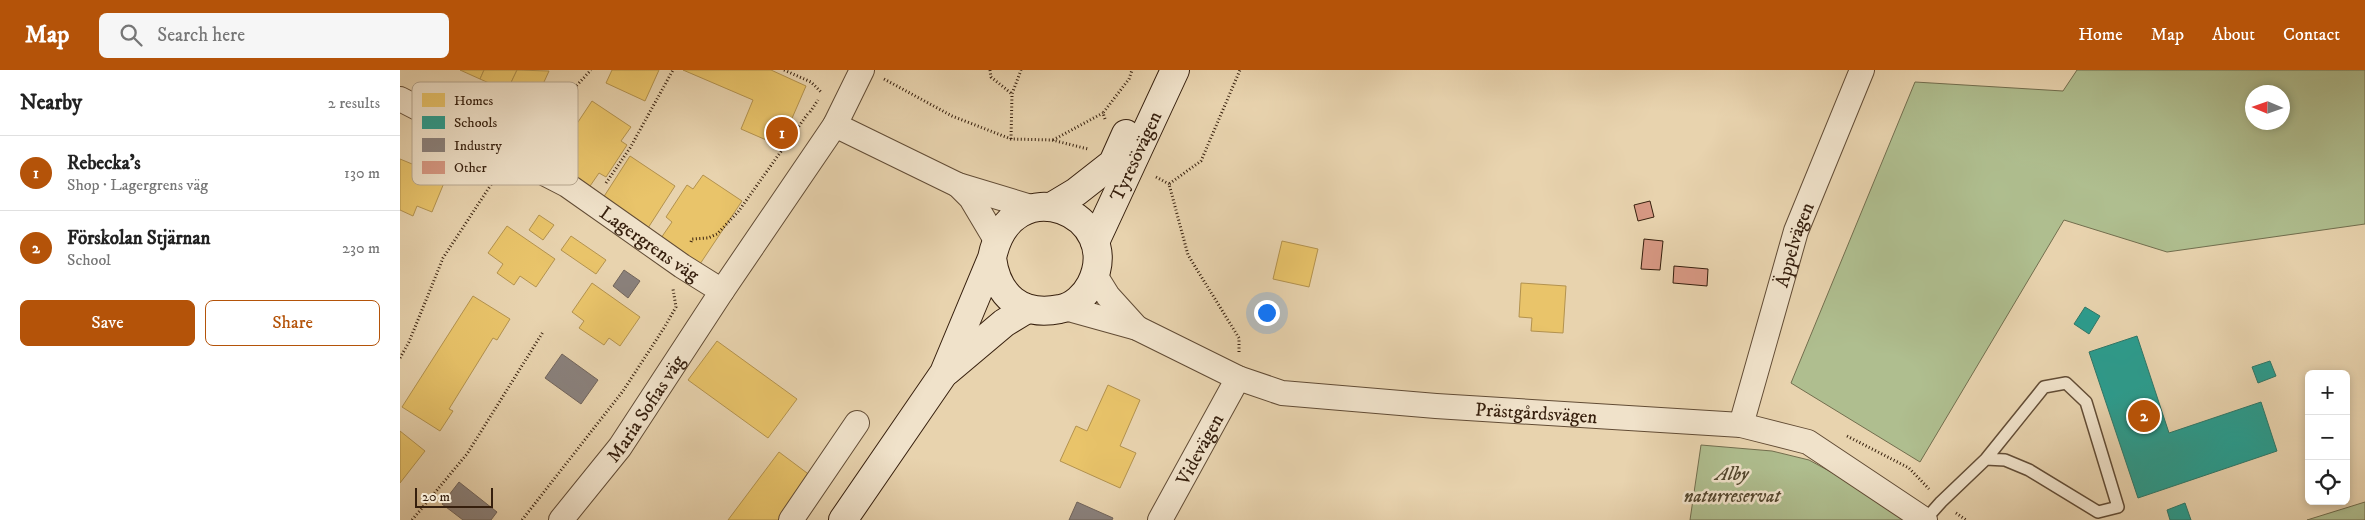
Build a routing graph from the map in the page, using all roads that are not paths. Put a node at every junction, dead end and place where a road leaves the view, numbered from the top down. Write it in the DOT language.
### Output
graph roads {
  1 [pos="1156,70"];
  2 [pos="1175,70"];
  3 [pos="1862,70"];
  4 [pos="870,72"];
  5 [pos="400,99"];
  6 [pos="412,105"];
  7 [pos="835,125"];
  8 [pos="567,185"];
  9 [pos="958,185"];
  10 [pos="1042,207"];
  11 [pos="1095,242"];
  12 [pos="994,249"];
  13 [pos="1095,275"];
  14 [pos="722,291"];
  15 [pos="1065,308"];
  16 [pos="1027,309"];
  17 [pos="1136,328"];
  18 [pos="944,373"];
  19 [pos="1238,378"];
  20 [pos="857,423"];
  21 [pos="1741,425"];
  22 [pos="1986,459"];
  23 [pos="561,520"];
  24 [pos="791,520"];
  25 [pos="843,520"];
  26 [pos="1160,520"];
  27 [pos="1925,520"];
  1 -- 10 [label="main road, Tyresövägen"];
  2 -- 11 [label="main road, Tyresövägen"];
  3 -- 21 [label="street, Äppelvägen"];
  4 -- 7 [label="street"];
  5 -- 6 [label="street, Lagergrens väg"];
  7 -- 9 [label="street"];
  7 -- 14 [label="street"];
  8 -- 14 [label="street, Lagergrens väg"];
  9 -- 10 [label="street"];
  9 -- 12 [label="street"];
  10 -- 11 [label="main road"];
  10 -- 12 [label="main road, Tyresövägen"];
  11 -- 13 [label="main road, Tyresövägen"];
  12 -- 16 [label="main road"];
  12 -- 18 [label="main road, Tyresövägen"];
  13 -- 15 [label="main road, Tyresövägen"];
  13 -- 17 [label="street, Prästgårdsvägen"];
  14 -- 23 [label="street, Maria Sofias väg"];
  15 -- 16 [label="main road, Tyresövägen"];
  15 -- 17 [label="street, Prästgårdsvägen"];
  16 -- 18 [label="main road, Tyresövägen"];
  17 -- 19 [label="street, Prästgårdsvägen"];
  18 -- 25 [label="main road, Tyresövägen"];
  19 -- 21 [label="street, Prästgårdsvägen"];
  19 -- 26 [label="street, Videvägen"];
  20 -- 24 [label="street"];
  21 -- 27 [label="street, Prästgårdsvägen"];
  22 -- 22 [label="lane"];
  22 -- 27 [label="lane"];
}
